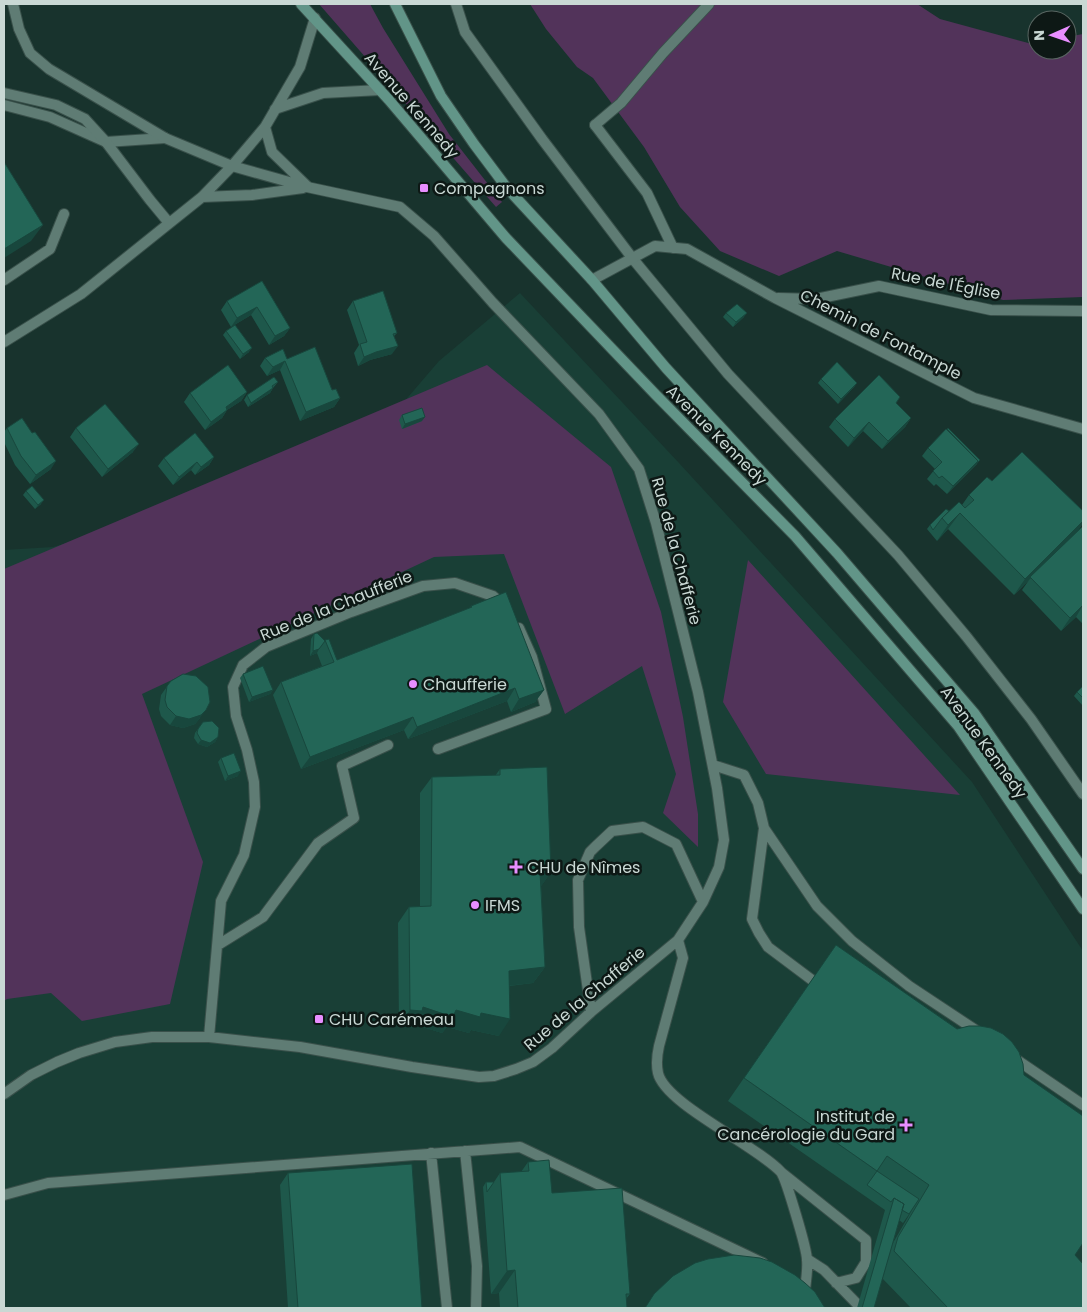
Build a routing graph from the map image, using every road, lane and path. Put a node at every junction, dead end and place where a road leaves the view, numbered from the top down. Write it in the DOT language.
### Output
graph roads {
  1 [pos="14,4"];
  2 [pos="301,4"];
  3 [pos="395,4"];
  4 [pos="456,4"];
  5 [pos="709,4"];
  6 [pos="315,18"];
  7 [pos="380,90"];
  8 [pos="4,93"];
  9 [pos="4,105"];
  10 [pos="275,109"];
  11 [pos="265,127"];
  12 [pos="165,138"];
  13 [pos="106,142"];
  14 [pos="232,166"];
  15 [pos="307,187"];
  16 [pos="202,198"];
  17 [pos="64,214"];
  18 [pos="169,223"];
  19 [pos="673,248"];
  20 [pos="633,259"];
  21 [pos="4,280"];
  22 [pos="592,280"];
  23 [pos="775,298"];
  24 [pos="1083,311"];
  25 [pos="4,342"];
  26 [pos="1083,429"];
  27 [pos="388,745"];
  28 [pos="438,749"];
  29 [pos="713,765"];
  30 [pos="1083,794"];
  31 [pos="764,828"];
  32 [pos="1083,869"];
  33 [pos="703,902"];
  34 [pos="1083,909"];
  35 [pos="678,940"];
  36 [pos="218,945"];
  37 [pos="812,980"];
  38 [pos="591,1012"];
  39 [pos="208,1036"];
  40 [pos="985,1037"];
  41 [pos="1007,1053"];
  42 [pos="4,1094"];
  43 [pos="1083,1105"];
  44 [pos="465,1151"];
  45 [pos="431,1153"];
  46 [pos="782,1173"];
  47 [pos="4,1195"];
  48 [pos="807,1259"];
  49 [pos="769,1266"];
  50 [pos="793,1279"];
  51 [pos="836,1283"];
  52 [pos="448,1308"];
  53 [pos="476,1308"];
  54 [pos="861,1308"];
  1 -- 12 [label="street, Rue de la Chafferie"];
  2 -- 6 [label="main road, Avenue Kennedy"];
  3 -- 22 [label="main road, Avenue Kennedy"];
  4 -- 20 [label="street"];
  5 -- 19 [label="street"];
  6 -- 7 [label="main road, Avenue Kennedy"];
  6 -- 10 [label="street"];
  7 -- 10 [label="street"];
  7 -- 34 [label="main road, Avenue Kennedy"];
  8 -- 13 [label="street"];
  9 -- 13 [label="street"];
  10 -- 11 [label="street"];
  11 -- 14 [label="street"];
  11 -- 15 [label="street"];
  12 -- 13 [label="street"];
  12 -- 14 [label="street, Rue de la Chafferie"];
  13 -- 18 [label="street"];
  14 -- 15 [label="street, Rue de la Chafferie"];
  14 -- 16 [label="street"];
  15 -- 16 [label="street"];
  15 -- 29 [label="street, Rue de la Chafferie"];
  16 -- 18 [label="street"];
  17 -- 21 [label="street"];
  18 -- 25 [label="street"];
  19 -- 20 [label="street, Chemin de Fontample"];
  19 -- 23 [label="street, Chemin de Fontample"];
  20 -- 22 [label="street, Chemin de Fontample"];
  20 -- 30 [label="street"];
  22 -- 32 [label="main road, Avenue Kennedy"];
  23 -- 24 [label="street, Rue de l'Église"];
  23 -- 26 [label="street, Chemin de Fontample"];
  27 -- 36 [label="street"];
  28 -- 36 [label="street, Rue de la Chaufferie"];
  29 -- 31 [label="street"];
  29 -- 33 [label="street, Rue de la Chafferie"];
  31 -- 37 [label="street"];
  31 -- 40 [label="street"];
  33 -- 35 [label="street, Rue de la Chafferie"];
  33 -- 38 [label="street"];
  35 -- 38 [label="street, Rue de la Chafferie"];
  35 -- 46 [label="street"];
  36 -- 39 [label="street, Rue de la Chaufferie"];
  38 -- 39 [label="street, Rue de la Chafferie"];
  39 -- 42 [label="street, Rue de la Chafferie"];
  41 -- 43 [label="street"];
  44 -- 45 [label="street"];
  44 -- 49 [label="street"];
  44 -- 53 [label="street"];
  45 -- 47 [label="street"];
  45 -- 52 [label="street"];
  46 -- 48 [label="street"];
  46 -- 51 [label="street"];
  48 -- 50 [label="street"];
  48 -- 51 [label="street"];
  51 -- 54 [label="street"];
}
